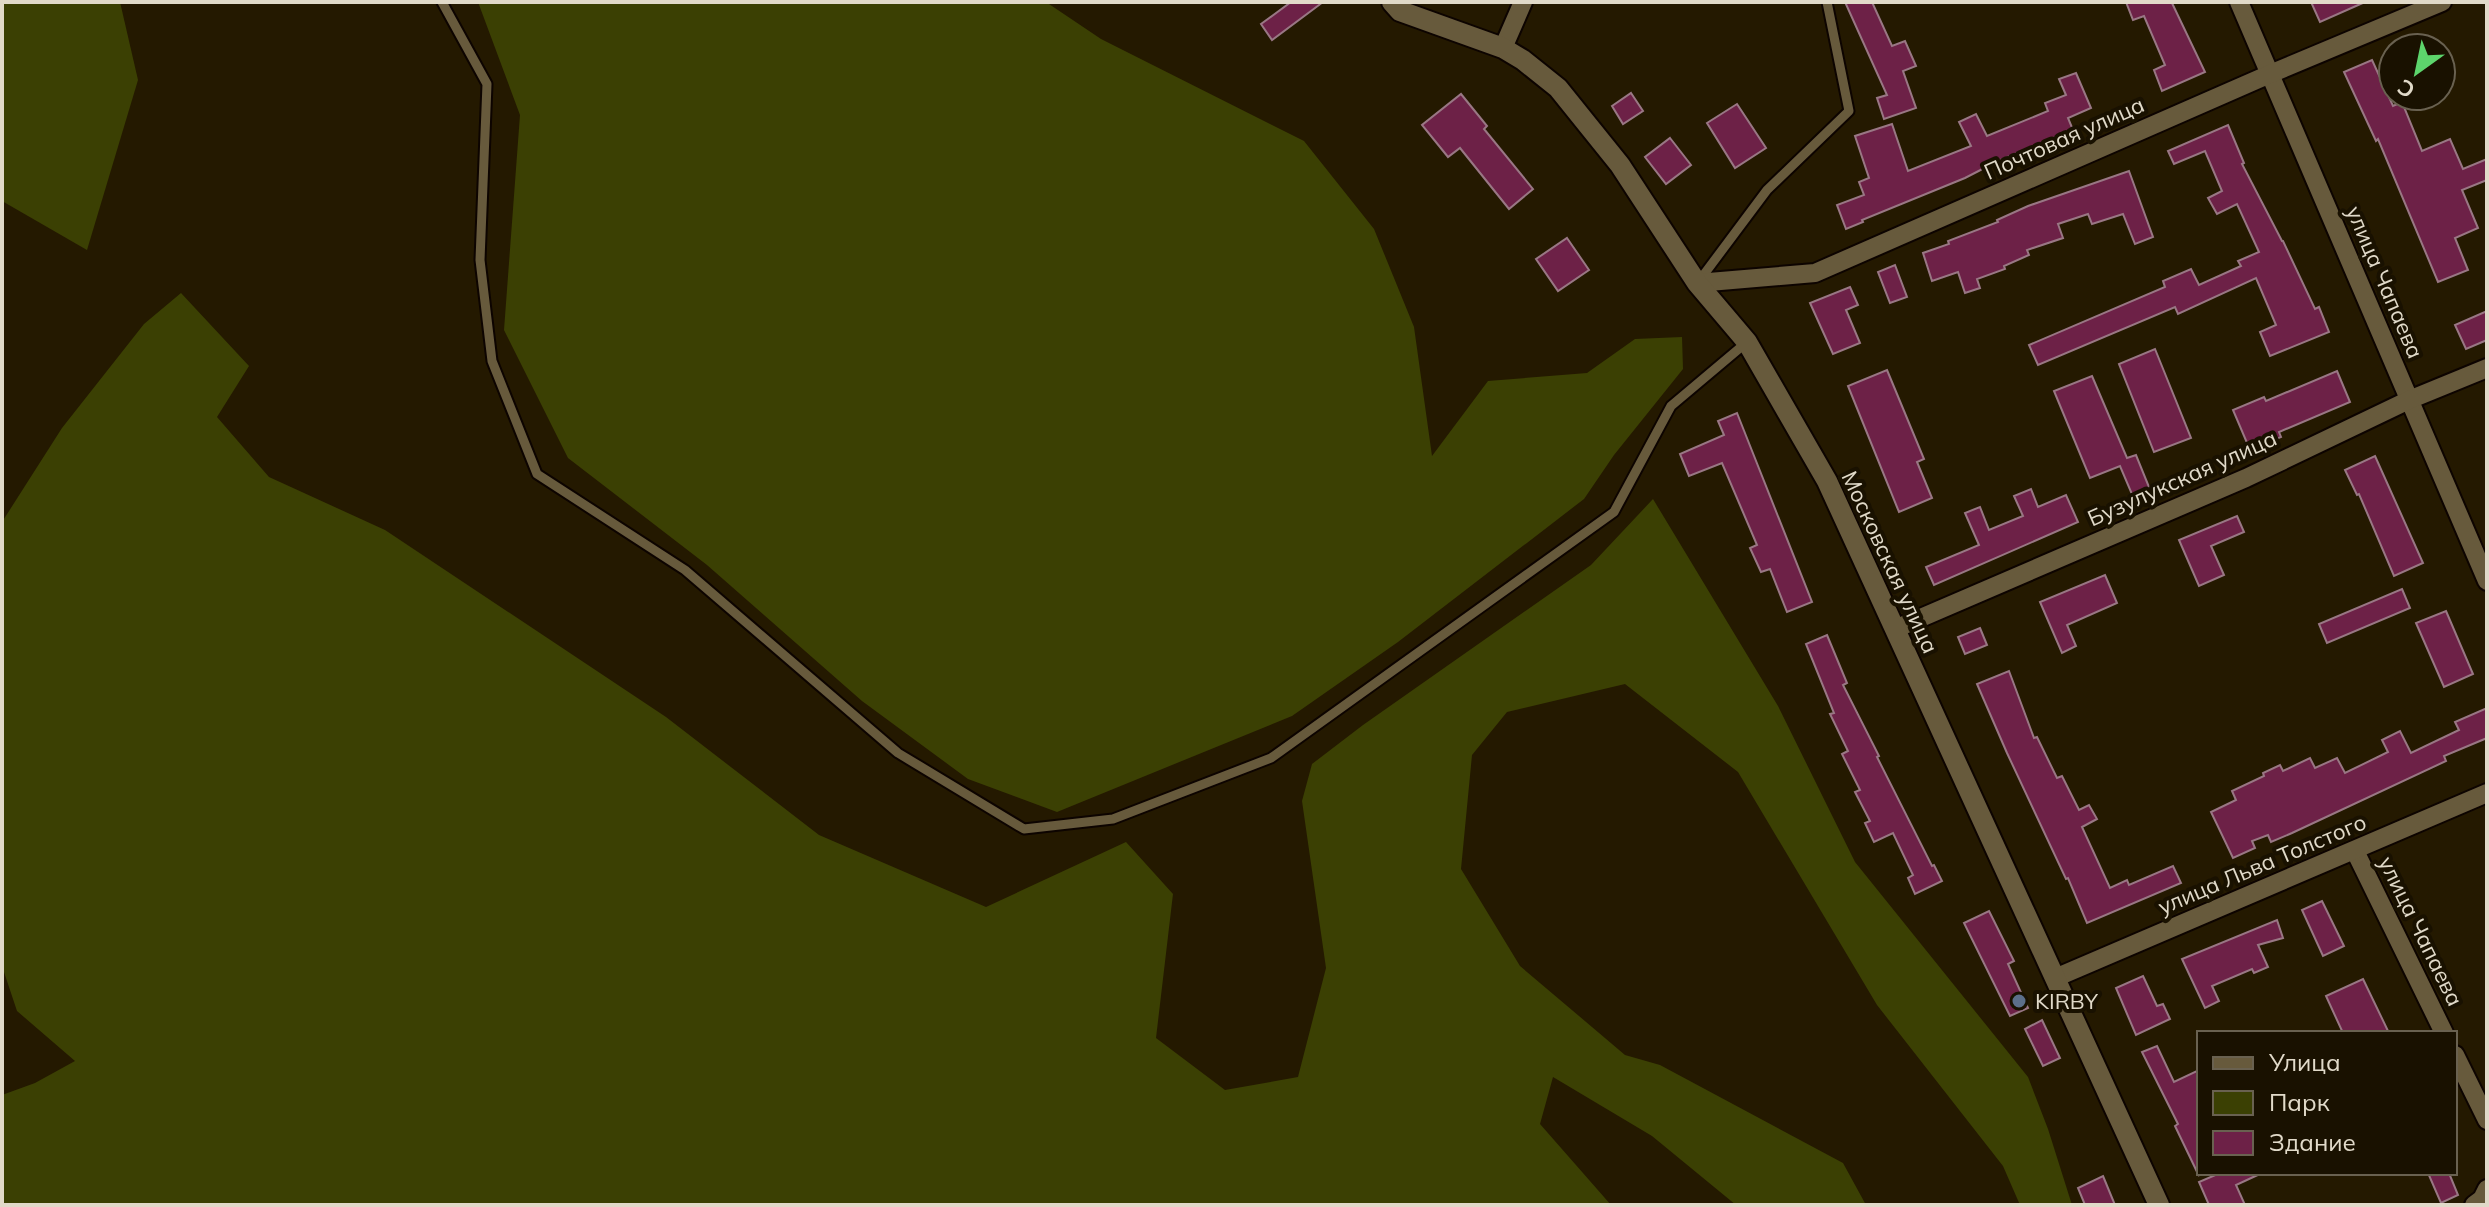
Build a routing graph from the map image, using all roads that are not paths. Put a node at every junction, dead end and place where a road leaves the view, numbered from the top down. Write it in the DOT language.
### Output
graph roads {
  1 [pos="442,2"];
  2 [pos="1392,2"];
  3 [pos="1523,2"];
  4 [pos="1827,2"];
  5 [pos="2239,2"];
  6 [pos="2442,2"];
  7 [pos="1503,48"];
  8 [pos="2270,74"];
  9 [pos="1697,283"];
  10 [pos="1747,342"];
  11 [pos="2487,368"];
  12 [pos="2409,400"];
  13 [pos="2487,581"];
  14 [pos="1895,629"];
  15 [pos="2487,793"];
  16 [pos="2355,851"];
  17 [pos="2055,978"];
  18 [pos="2443,1031"];
  19 [pos="2457,1059"];
  20 [pos="2487,1120"];
  21 [pos="2487,1189"];
  22 [pos="2159,1205"];
  23 [pos="2474,1205"];
  1 -- 10 [label="lane"];
  2 -- 7 [label="street, Московская улица"];
  3 -- 7 [label="street"];
  4 -- 9 [label="lane"];
  5 -- 8 [label="street, улица Чапаева"];
  6 -- 8 [label="street, Почтовая улица"];
  7 -- 9 [label="street, Московская улица"];
  8 -- 9 [label="street, Почтовая улица"];
  8 -- 12 [label="street, улица Чапаева"];
  9 -- 10 [label="street, Московская улица"];
  10 -- 14 [label="street, Московская улица"];
  11 -- 12 [label="street, Бузулукская улица"];
  12 -- 13 [label="street, улица Чапаева"];
  12 -- 14 [label="street, Бузулукская улица"];
  14 -- 17 [label="street, Московская улица"];
  15 -- 16 [label="street, улица Льва Толстого"];
  16 -- 17 [label="street, улица Льва Толстого"];
  16 -- 18 [label="street, улица Чапаева"];
  17 -- 22 [label="street, Московская улица"];
  19 -- 20 [label="street"];
  21 -- 23 [label="street"];
}
